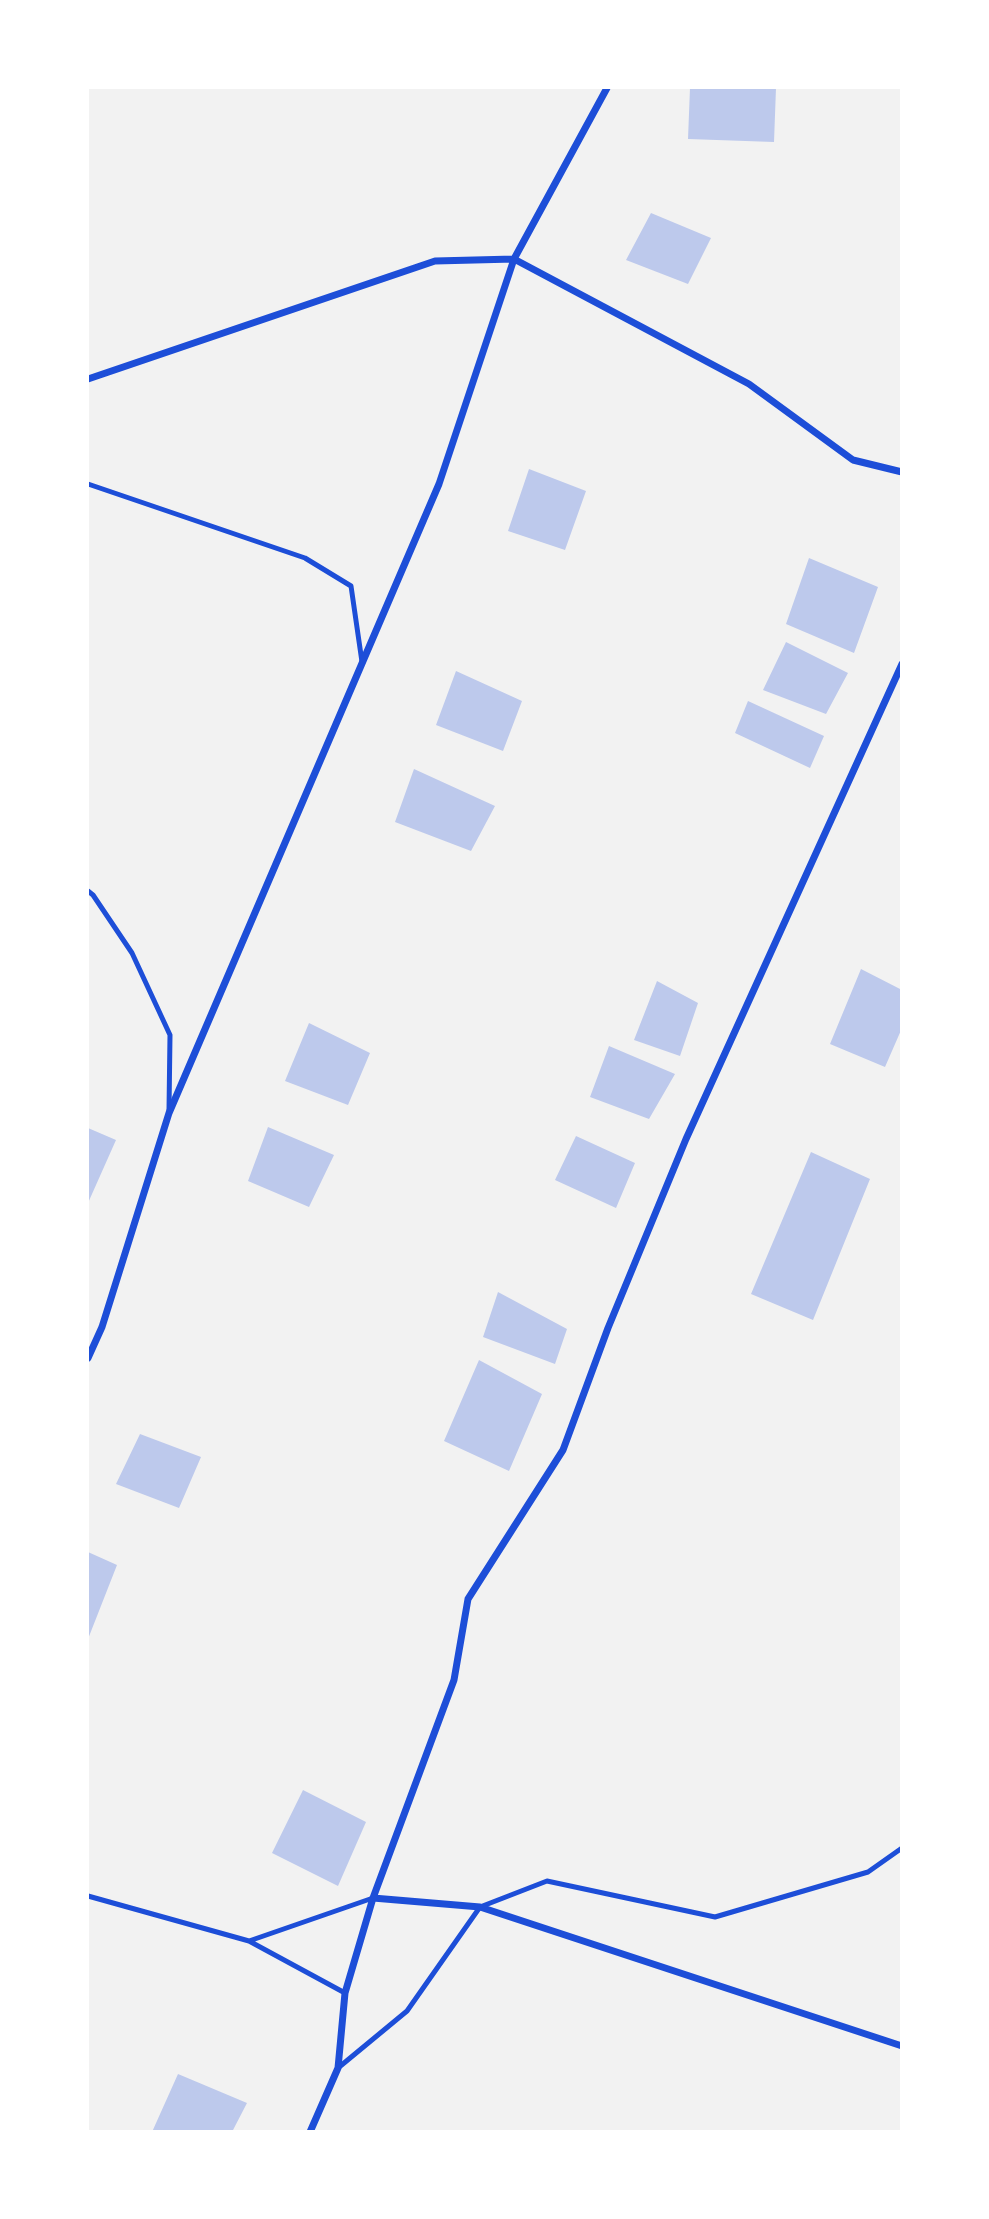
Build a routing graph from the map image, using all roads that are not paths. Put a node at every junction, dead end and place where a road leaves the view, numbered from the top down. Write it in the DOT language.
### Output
graph roads {
  1 [pos="607,88"];
  2 [pos="514,260"];
  3 [pos="88,379"];
  4 [pos="901,472"];
  5 [pos="88,484"];
  6 [pos="362,662"];
  7 [pos="901,664"];
  8 [pos="88,891"];
  9 [pos="169,1113"];
  10 [pos="88,1358"];
  11 [pos="901,1848"];
  12 [pos="88,1896"];
  13 [pos="373,1898"];
  14 [pos="480,1907"];
  15 [pos="249,1941"];
  16 [pos="345,1993"];
  17 [pos="901,2046"];
  18 [pos="338,2068"];
  19 [pos="310,2132"];
  1 -- 2 [label="street"];
  2 -- 3 [label="street"];
  2 -- 4 [label="street"];
  2 -- 6 [label="street"];
  5 -- 6 [label="lane"];
  6 -- 9 [label="street"];
  7 -- 13 [label="street"];
  8 -- 9 [label="lane"];
  9 -- 10 [label="street"];
  11 -- 14 [label="lane"];
  12 -- 15 [label="lane"];
  13 -- 14 [label="street"];
  13 -- 15 [label="lane"];
  13 -- 16 [label="street"];
  14 -- 17 [label="street"];
  14 -- 18 [label="lane"];
  15 -- 16 [label="lane"];
  16 -- 18 [label="street"];
  18 -- 19 [label="street"];
}
